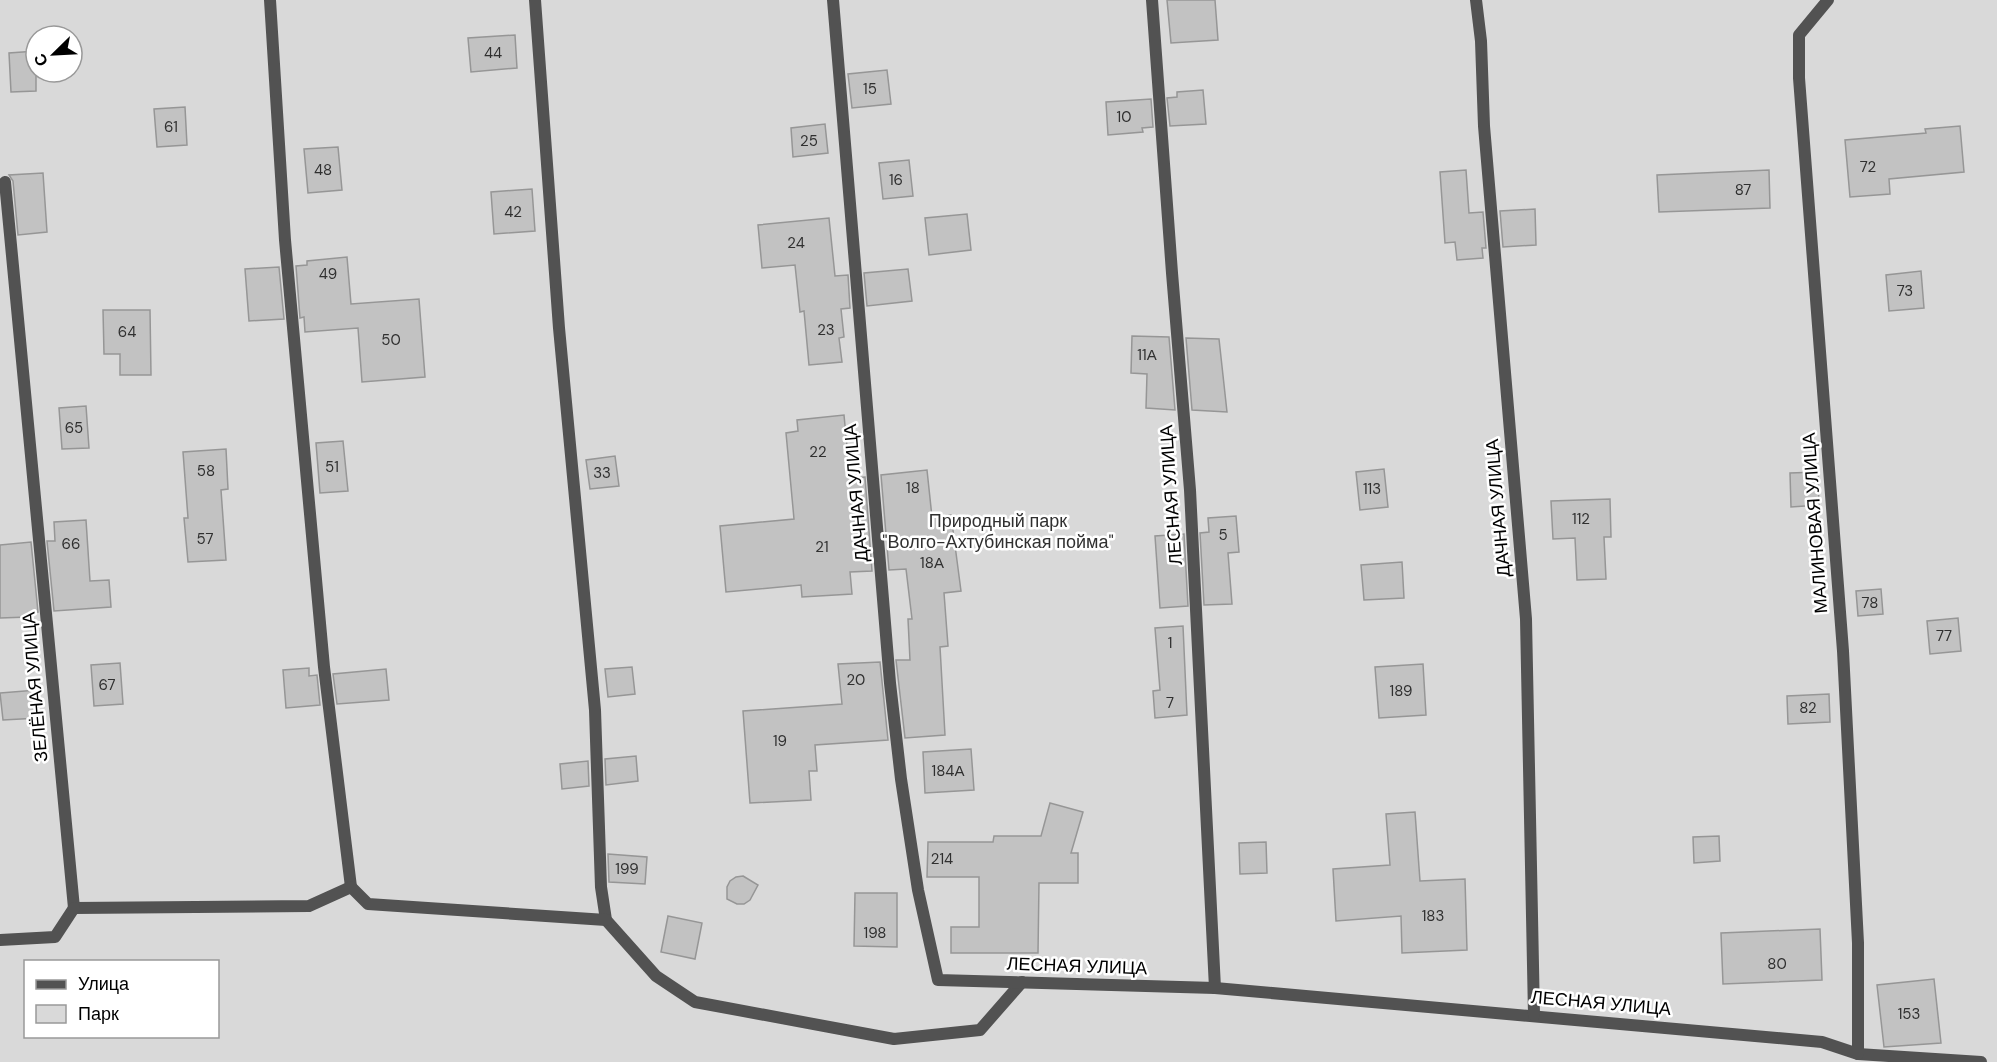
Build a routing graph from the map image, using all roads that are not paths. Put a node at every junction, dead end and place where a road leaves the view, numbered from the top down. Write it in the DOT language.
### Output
graph roads {
  1 [pos="270,0"];
  2 [pos="535,0"];
  3 [pos="833,0"];
  4 [pos="1152,0"];
  5 [pos="1476,0"];
  6 [pos="1828,0"];
  7 [pos="5,182"];
  8 [pos="351,887"];
  9 [pos="74,908"];
  10 [pos="606,920"];
  11 [pos="0,940"];
  12 [pos="938,980"];
  13 [pos="1022,982"];
  14 [pos="1215,988"];
  15 [pos="1534,1015"];
  16 [pos="1858,1054"];
  17 [pos="1981,1062"];
  1 -- 8 [label="street"];
  2 -- 10 [label="street"];
  3 -- 12 [label="street, ДАЧНАЯ УЛИЦА"];
  4 -- 14 [label="street, ЛЕСНАЯ УЛИЦА"];
  5 -- 15 [label="street, ДАЧНАЯ УЛИЦА"];
  6 -- 16 [label="street, МАЛИНОВАЯ УЛИЦА"];
  7 -- 9 [label="street, ЗЕЛЁНАЯ УЛИЦА"];
  8 -- 9 [label="street"];
  8 -- 10 [label="street"];
  9 -- 11 [label="street"];
  10 -- 13 [label="street"];
  12 -- 13 [label="street, ЛЕСНАЯ УЛИЦА"];
  13 -- 14 [label="street, ЛЕСНАЯ УЛИЦА"];
  14 -- 15 [label="street, ЛЕСНАЯ УЛИЦА"];
  15 -- 16 [label="street, ЛЕСНАЯ УЛИЦА"];
  16 -- 17 [label="street, ЛЕСНАЯ УЛИЦА"];
}
